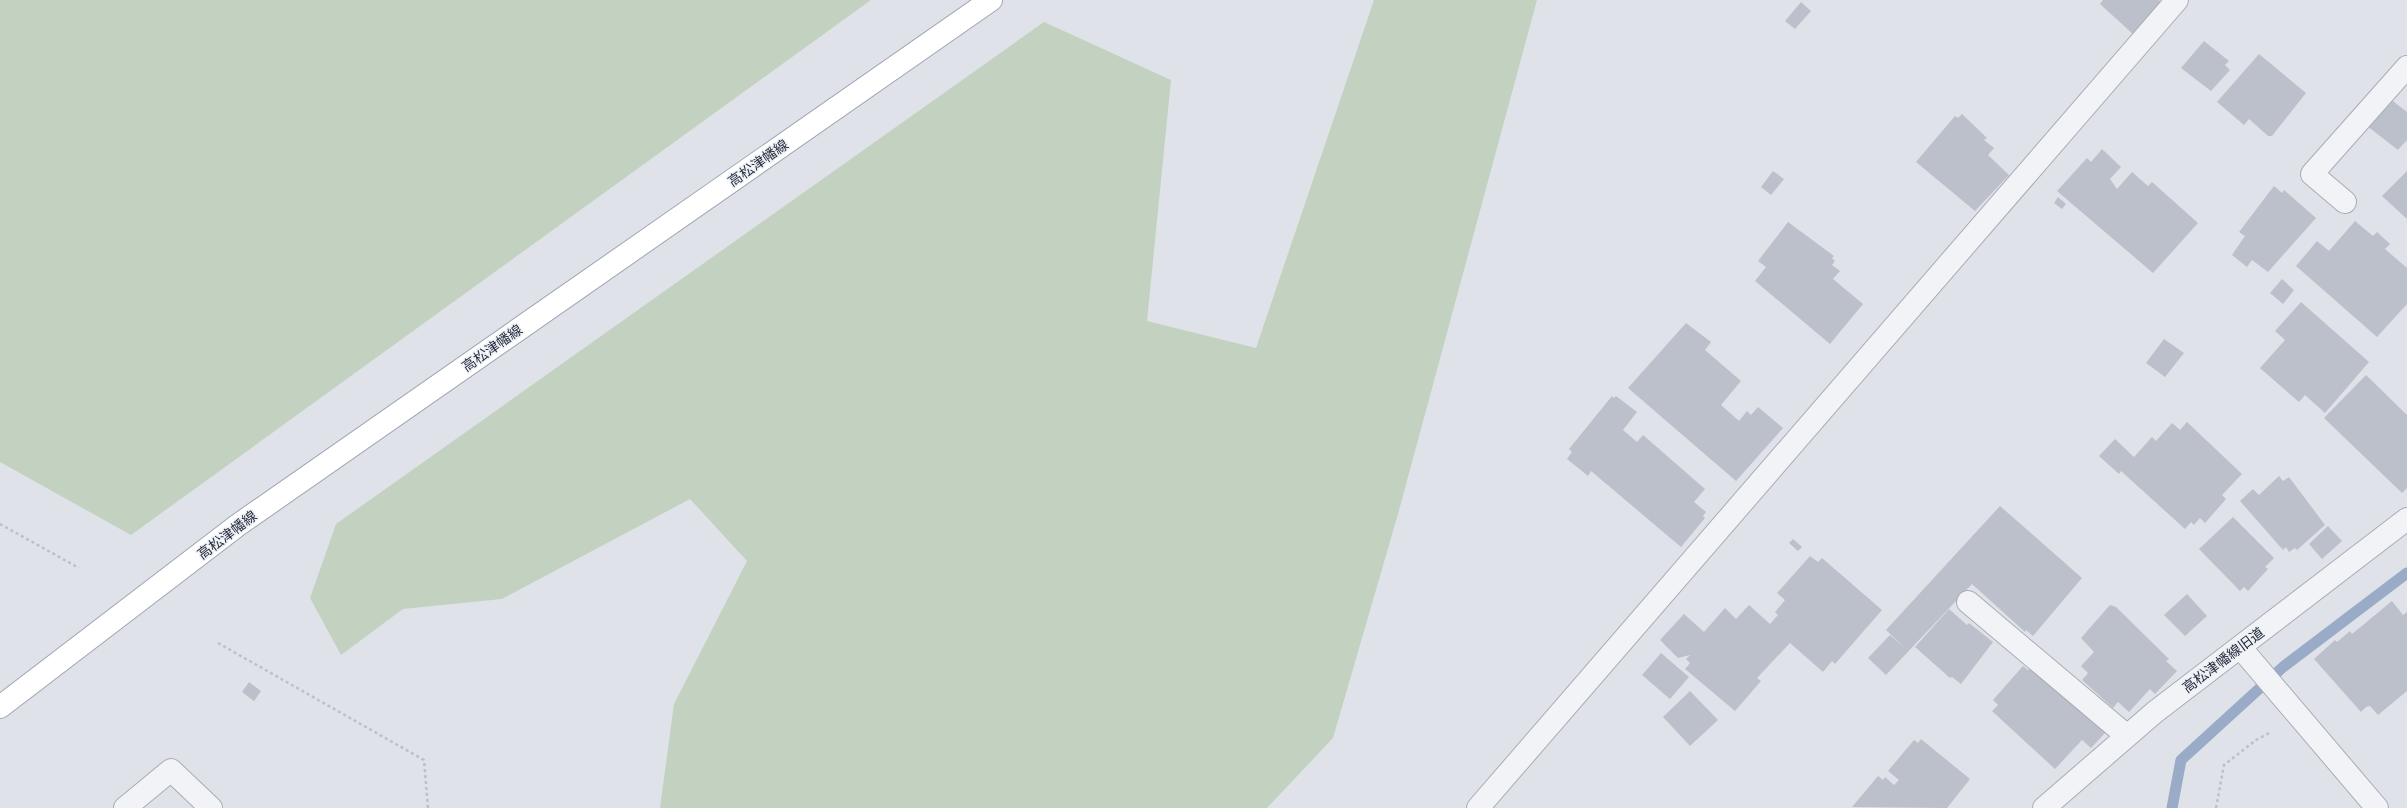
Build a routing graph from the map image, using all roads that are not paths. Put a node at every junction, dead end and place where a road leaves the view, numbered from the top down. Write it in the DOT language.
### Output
graph roads {
  1 [pos="991,0"];
  2 [pos="2177,0"];
  3 [pos="2407,67"];
  4 [pos="2345,202"];
  5 [pos="2407,519"];
  6 [pos="1968,602"];
  7 [pos="2246,654"];
  8 [pos="0,707"];
  9 [pos="2127,736"];
  10 [pos="125,808"];
  11 [pos="211,808"];
  12 [pos="1478,808"];
  13 [pos="2044,808"];
  14 [pos="2377,808"];
  1 -- 8 [label="main road, 高松津幡線"];
  2 -- 12 [label="street"];
  3 -- 4 [label="street"];
  5 -- 7 [label="street, 高松津幡線旧道"];
  6 -- 9 [label="street"];
  7 -- 9 [label="street, 高松津幡線旧道"];
  7 -- 14 [label="street"];
  9 -- 13 [label="street, 高松津幡線旧道"];
  10 -- 11 [label="street"];
}
